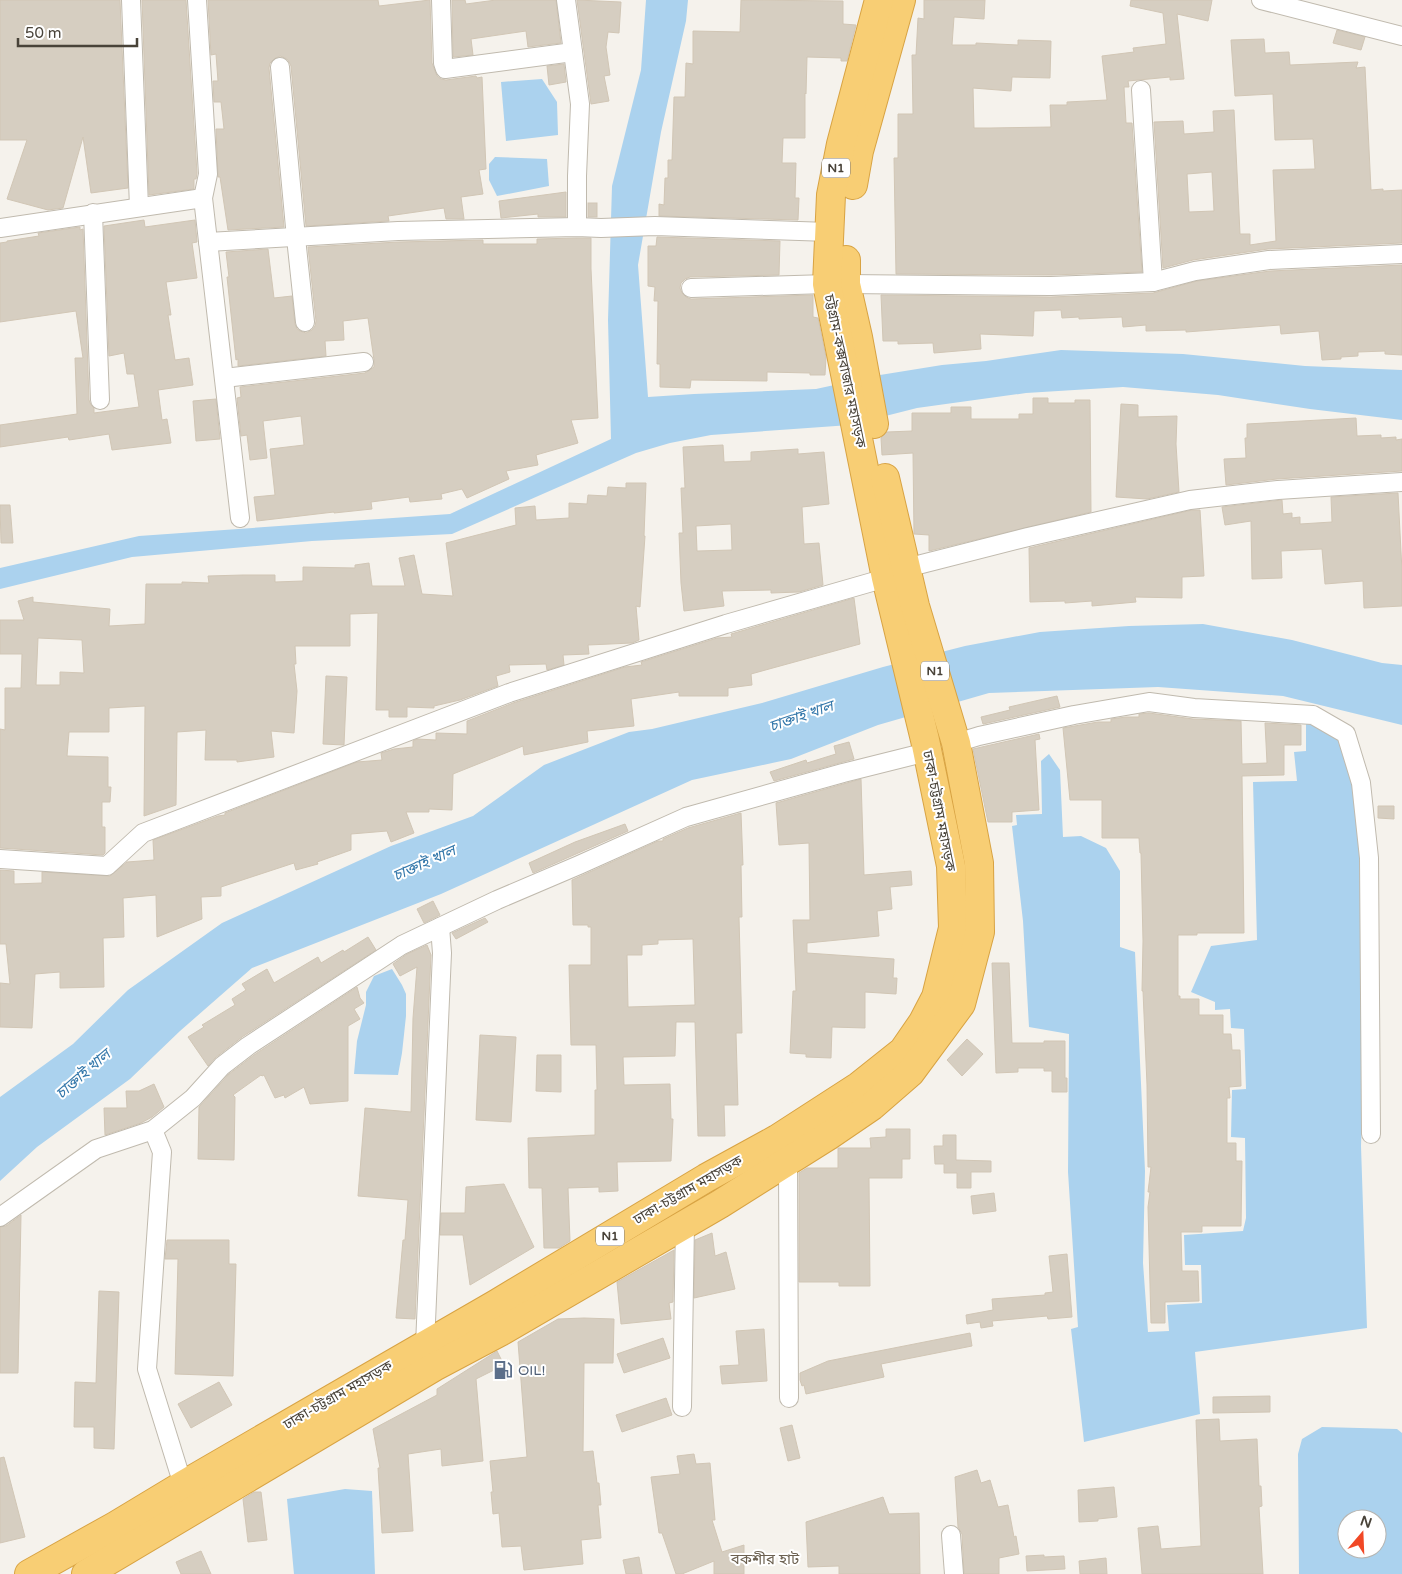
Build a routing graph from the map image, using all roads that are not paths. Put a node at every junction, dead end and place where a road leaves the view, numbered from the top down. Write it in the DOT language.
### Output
graph roads {
  1 [pos="131,0"];
  2 [pos="197,0"];
  3 [pos="441,0"];
  4 [pos="566,0"];
  5 [pos="879,0"];
  6 [pos="901,0"];
  7 [pos="1261,0"];
  8 [pos="1402,36"];
  9 [pos="573,52"];
  10 [pos="280,67"];
  11 [pos="1141,90"];
  12 [pos="203,198"];
  13 [pos="139,207"];
  14 [pos="93,213"];
  15 [pos="577,227"];
  16 [pos="0,228"];
  17 [pos="830,232"];
  18 [pos="296,238"];
  19 [pos="208,242"];
  20 [pos="1402,254"];
  21 [pos="1153,282"];
  22 [pos="836,284"];
  23 [pos="691,288"];
  24 [pos="305,322"];
  25 [pos="364,362"];
  26 [pos="224,378"];
  27 [pos="100,400"];
  28 [pos="1402,482"];
  29 [pos="240,518"];
  30 [pos="896,573"];
  31 [pos="905,608"];
  32 [pos="955,739"];
  33 [pos="926,746"];
  34 [pos="0,859"];
  35 [pos="440,927"];
  36 [pos="153,1130"];
  37 [pos="1371,1134"];
  38 [pos="788,1161"];
  39 [pos="706,1178"];
  40 [pos="720,1204"];
  41 [pos="0,1217"];
  42 [pos="684,1224"];
  43 [pos="425,1345"];
  44 [pos="789,1398"];
  45 [pos="682,1407"];
  46 [pos="183,1485"];
  47 [pos="951,1535"];
  48 [pos="30,1574"];
  49 [pos="86,1574"];
  50 [pos="954,1574"];
  1 -- 13 [label="street"];
  2 -- 12 [label="street"];
  3 -- 9 [label="street"];
  4 -- 9 [label="street"];
  5 -- 17 [label="highway, চট্টগ্রাম-কক্সবাজার মহাসড়ক / N1"];
  6 -- 22 [label="highway, চট্টগ্রাম-কক্সবাজার মহাসড়ক / N1"];
  7 -- 8 [label="street"];
  9 -- 15 [label="street"];
  10 -- 18 [label="street"];
  11 -- 21 [label="street"];
  12 -- 13 [label="street"];
  12 -- 19 [label="street"];
  13 -- 14 [label="street"];
  14 -- 16 [label="street"];
  14 -- 27 [label="street"];
  15 -- 17 [label="street"];
  15 -- 18 [label="street"];
  17 -- 22 [label="highway, চট্টগ্রাম-কক্সবাজার মহাসড়ক / N1"];
  18 -- 19 [label="street"];
  18 -- 24 [label="street"];
  19 -- 26 [label="street"];
  20 -- 21 [label="street"];
  21 -- 22 [label="street"];
  22 -- 23 [label="street"];
  22 -- 30 [label="highway, চট্টগ্রাম-কক্সবাজার মহাসড়ক / N1"];
  25 -- 26 [label="street"];
  26 -- 29 [label="street"];
  28 -- 30 [label="street"];
  30 -- 31 [label="highway, চট্টগ্রাম-কক্সবাজার মহাসড়ক / N1"];
  30 -- 34 [label="street"];
  31 -- 32 [label="highway, চট্টগ্রাম-কক্সবাজার মহাসড়ক / N1"];
  31 -- 33 [label="highway, চট্টগ্রাম-কক্সবাজার মহাসড়ক / N1"];
  32 -- 37 [label="street"];
  32 -- 38 [label="highway, ঢাকা-চট্টগ্রাম মহাসড়ক / N1"];
  33 -- 35 [label="street"];
  33 -- 39 [label="highway, ঢাকা-চট্টগ্রাম মহাসড়ক / N1"];
  35 -- 36 [label="street"];
  35 -- 43 [label="street"];
  36 -- 41 [label="street"];
  36 -- 46 [label="street"];
  38 -- 40 [label="highway, ঢাকা-চট্টগ্রাম মহাসড়ক / N1"];
  38 -- 44 [label="street"];
  39 -- 40 [label="highway"];
  39 -- 43 [label="highway, ঢাকা-চট্টগ্রাম মহাসড়ক / N1"];
  40 -- 42 [label="highway, ঢাকা-চট্টগ্রাম মহাসড়ক / N1"];
  42 -- 45 [label="street"];
  42 -- 49 [label="highway, ঢাকা-চট্টগ্রাম মহাসড়ক / N1"];
  43 -- 46 [label="highway, ঢাকা-চট্টগ্রাম মহাসড়ক / N1"];
  46 -- 48 [label="highway, ঢাকা-চট্টগ্রাম মহাসড়ক / N1"];
  47 -- 50 [label="street"];
}
